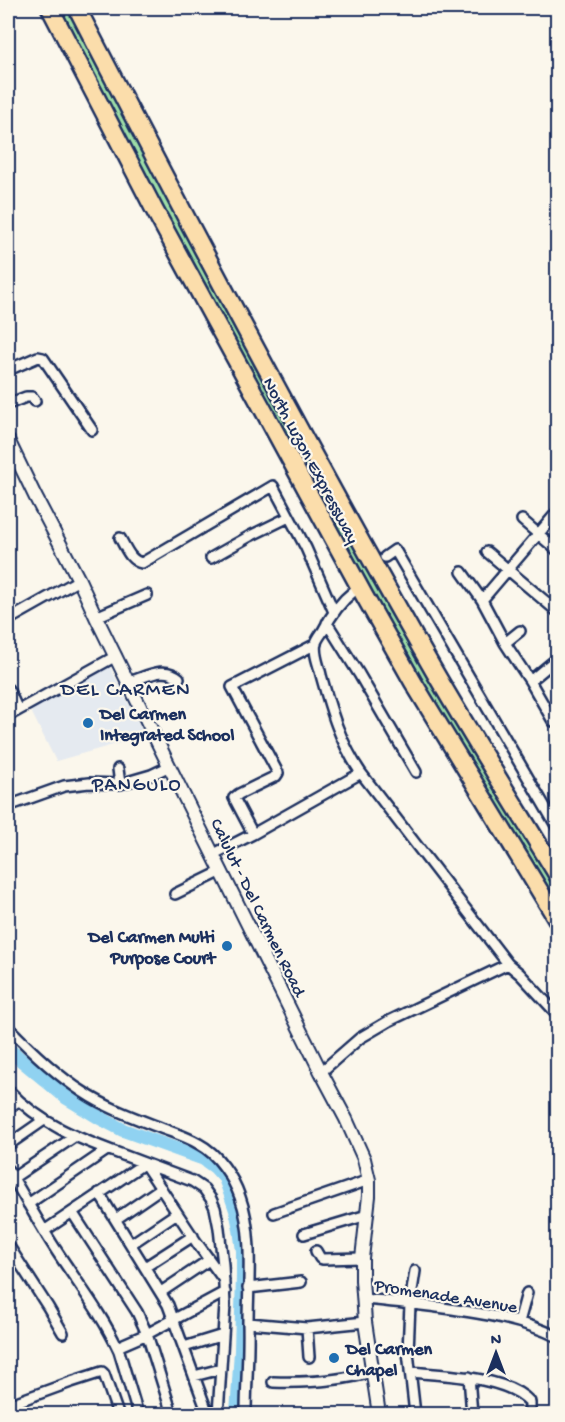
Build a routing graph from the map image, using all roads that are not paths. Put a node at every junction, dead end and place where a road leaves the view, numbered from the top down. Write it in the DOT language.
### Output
graph roads {
  1 [pos="50,8"];
  2 [pos="77,8"];
  3 [pos="8,370"];
  4 [pos="35,401"];
  5 [pos="8,404"];
  6 [pos="92,430"];
  7 [pos="8,440"];
  8 [pos="558,511"];
  9 [pos="289,517"];
  10 [pos="522,520"];
  11 [pos="537,533"];
  12 [pos="120,538"];
  13 [pos="558,551"];
  14 [pos="487,552"];
  15 [pos="385,557"];
  16 [pos="211,558"];
  17 [pos="508,569"];
  18 [pos="462,572"];
  19 [pos="80,580"];
  20 [pos="354,591"];
  21 [pos="147,595"];
  22 [pos="482,600"];
  23 [pos="334,612"];
  24 [pos="558,612"];
  25 [pos="96,617"];
  26 [pos="8,620"];
  27 [pos="327,624"];
  28 [pos="520,631"];
  29 [pos="505,643"];
  30 [pos="316,644"];
  31 [pos="116,656"];
  32 [pos="554,662"];
  33 [pos="180,678"];
  34 [pos="530,681"];
  35 [pos="129,682"];
  36 [pos="8,689"];
  37 [pos="18,710"];
  38 [pos="8,716"];
  39 [pos="558,717"];
  40 [pos="170,766"];
  41 [pos="118,769"];
  42 [pos="416,772"];
  43 [pos="361,773"];
  44 [pos="120,784"];
  45 [pos="8,807"];
  46 [pos="558,829"];
  47 [pos="253,834"];
  48 [pos="214,854"];
  49 [pos="222,871"];
  50 [pos="558,876"];
  51 [pos="175,894"];
  52 [pos="558,921"];
  53 [pos="508,964"];
  54 [pos="558,1015"];
  55 [pos="8,1027"];
  56 [pos="321,1072"];
  57 [pos="8,1090"];
  58 [pos="18,1101"];
  59 [pos="8,1108"];
  60 [pos="44,1120"];
  61 [pos="74,1137"];
  62 [pos="8,1145"];
  63 [pos="107,1150"];
  64 [pos="144,1162"];
  65 [pos="10,1174"];
  66 [pos="369,1180"];
  67 [pos="161,1188"];
  68 [pos="99,1193"];
  69 [pos="28,1204"];
  70 [pos="72,1212"];
  71 [pos="177,1213"];
  72 [pos="274,1213"];
  73 [pos="367,1215"];
  74 [pos="116,1219"];
  75 [pos="44,1231"];
  76 [pos="304,1234"];
  77 [pos="193,1236"];
  78 [pos="130,1244"];
  79 [pos="8,1245"];
  80 [pos="316,1251"];
  81 [pos="362,1258"];
  82 [pos="209,1260"];
  83 [pos="145,1266"];
  84 [pos="415,1271"];
  85 [pos="224,1280"];
  86 [pos="301,1282"];
  87 [pos="248,1288"];
  88 [pos="161,1292"];
  89 [pos="225,1292"];
  90 [pos="527,1293"];
  91 [pos="363,1299"];
  92 [pos="410,1304"];
  93 [pos="175,1320"];
  94 [pos="365,1322"];
  95 [pos="519,1322"];
  96 [pos="248,1323"];
  97 [pos="307,1328"];
  98 [pos="63,1333"];
  99 [pos="147,1334"];
  100 [pos="223,1335"];
  101 [pos="558,1337"];
  102 [pos="117,1347"];
  103 [pos="184,1347"];
  104 [pos="309,1357"];
  105 [pos="221,1369"];
  106 [pos="372,1372"];
  107 [pos="410,1372"];
  108 [pos="194,1376"];
  109 [pos="469,1377"];
  110 [pos="273,1382"];
  111 [pos="8,1405"];
  112 [pos="118,1414"];
  113 [pos="138,1414"];
  114 [pos="172,1414"];
  115 [pos="208,1414"];
  116 [pos="218,1414"];
  117 [pos="246,1414"];
  118 [pos="380,1414"];
  119 [pos="416,1414"];
  120 [pos="472,1414"];
  121 [pos="527,1414"];
  1 -- 52 [label="highway, North Luzon Expressway"];
  2 -- 50 [label="highway, North Luzon Expressway"];
  3 -- 6 [label="street"];
  4 -- 5 [label="street"];
  7 -- 19 [label="main road, Calulut - Del Carmen Road"];
  8 -- 11 [label="street"];
  9 -- 12 [label="street"];
  9 -- 16 [label="street"];
  9 -- 23 [label="street"];
  10 -- 11 [label="street"];
  11 -- 13 [label="street"];
  11 -- 17 [label="street"];
  14 -- 17 [label="street"];
  15 -- 46 [label="street"];
  17 -- 22 [label="street"];
  17 -- 24 [label="street"];
  18 -- 22 [label="street"];
  19 -- 25 [label="main road, Calulut - Del Carmen Road"];
  19 -- 26 [label="street"];
  20 -- 23 [label="street"];
  21 -- 25 [label="street"];
  22 -- 29 [label="street"];
  23 -- 27 [label="street"];
  25 -- 31 [label="main road, Calulut - Del Carmen Road"];
  27 -- 30 [label="street"];
  27 -- 42 [label="street"];
  28 -- 29 [label="street"];
  29 -- 34 [label="street"];
  30 -- 43 [label="street"];
  30 -- 47 [label="street"];
  31 -- 35 [label="main road, Calulut - Del Carmen Road"];
  31 -- 37 [label="street"];
  32 -- 34 [label="street"];
  33 -- 35 [label="street"];
  34 -- 39 [label="street"];
  35 -- 40 [label="main road, Calulut - Del Carmen Road"];
  36 -- 37 [label="street"];
  37 -- 38 [label="street"];
  40 -- 44 [label="street"];
  40 -- 48 [label="main road, Calulut - Del Carmen Road"];
  41 -- 44 [label="street"];
  43 -- 47 [label="street"];
  43 -- 53 [label="street"];
  44 -- 45 [label="street"];
  47 -- 48 [label="street"];
  48 -- 49 [label="main road, Calulut - Del Carmen Road"];
  49 -- 51 [label="street"];
  49 -- 56 [label="main road, Calulut - Del Carmen Road"];
  53 -- 54 [label="street"];
  53 -- 56 [label="street"];
  55 -- 87 [label="street"];
  56 -- 66 [label="main road, Calulut - Del Carmen Road"];
  57 -- 58 [label="street"];
  58 -- 59 [label="street"];
  58 -- 60 [label="street"];
  60 -- 61 [label="street"];
  60 -- 62 [label="street"];
  61 -- 63 [label="street"];
  61 -- 65 [label="street"];
  63 -- 64 [label="street"];
  63 -- 69 [label="street"];
  64 -- 67 [label="street"];
  64 -- 68 [label="street"];
  64 -- 85 [label="street"];
  65 -- 69 [label="street"];
  66 -- 72 [label="street"];
  66 -- 73 [label="main road, Calulut - Del Carmen Road"];
  67 -- 71 [label="street"];
  67 -- 74 [label="street"];
  68 -- 70 [label="street"];
  68 -- 74 [label="street"];
  69 -- 75 [label="street"];
  70 -- 75 [label="street"];
  70 -- 99 [label="street"];
  71 -- 77 [label="street"];
  71 -- 78 [label="street"];
  73 -- 76 [label="street"];
  73 -- 81 [label="main road, Calulut - Del Carmen Road"];
  74 -- 78 [label="street"];
  75 -- 102 [label="street"];
  77 -- 82 [label="street"];
  77 -- 83 [label="street"];
  78 -- 83 [label="street"];
  79 -- 98 [label="street"];
  80 -- 81 [label="street"];
  81 -- 91 [label="main road, Calulut - Del Carmen Road"];
  82 -- 85 [label="street"];
  82 -- 88 [label="street"];
  83 -- 88 [label="street"];
  84 -- 92 [label="street"];
  85 -- 89 [label="street"];
  86 -- 87 [label="street"];
  87 -- 96 [label="street"];
  88 -- 93 [label="street"];
  89 -- 93 [label="street"];
  89 -- 100 [label="street"];
  90 -- 95 [label="street"];
  91 -- 92 [label="street, Promenade Avenue"];
  91 -- 94 [label="main road, Calulut - Del Carmen Road"];
  92 -- 95 [label="street, Promenade Avenue"];
  92 -- 107 [label="street"];
  93 -- 99 [label="street"];
  93 -- 103 [label="street"];
  94 -- 97 [label="street"];
  94 -- 106 [label="main road, Calulut - Del Carmen Road"];
  95 -- 101 [label="street, Promenade Avenue"];
  96 -- 97 [label="street"];
  96 -- 117 [label="street"];
  97 -- 104 [label="street"];
  99 -- 102 [label="street"];
  99 -- 114 [label="street"];
  100 -- 103 [label="street"];
  100 -- 105 [label="street"];
  102 -- 113 [label="street"];
  103 -- 108 [label="street"];
  105 -- 108 [label="street"];
  105 -- 116 [label="street"];
  106 -- 110 [label="street"];
  106 -- 118 [label="main road, Calulut - Del Carmen Road"];
  107 -- 109 [label="street"];
  107 -- 119 [label="street"];
  108 -- 115 [label="street"];
  109 -- 120 [label="street"];
  109 -- 121 [label="street"];
  111 -- 112 [label="street"];
}
